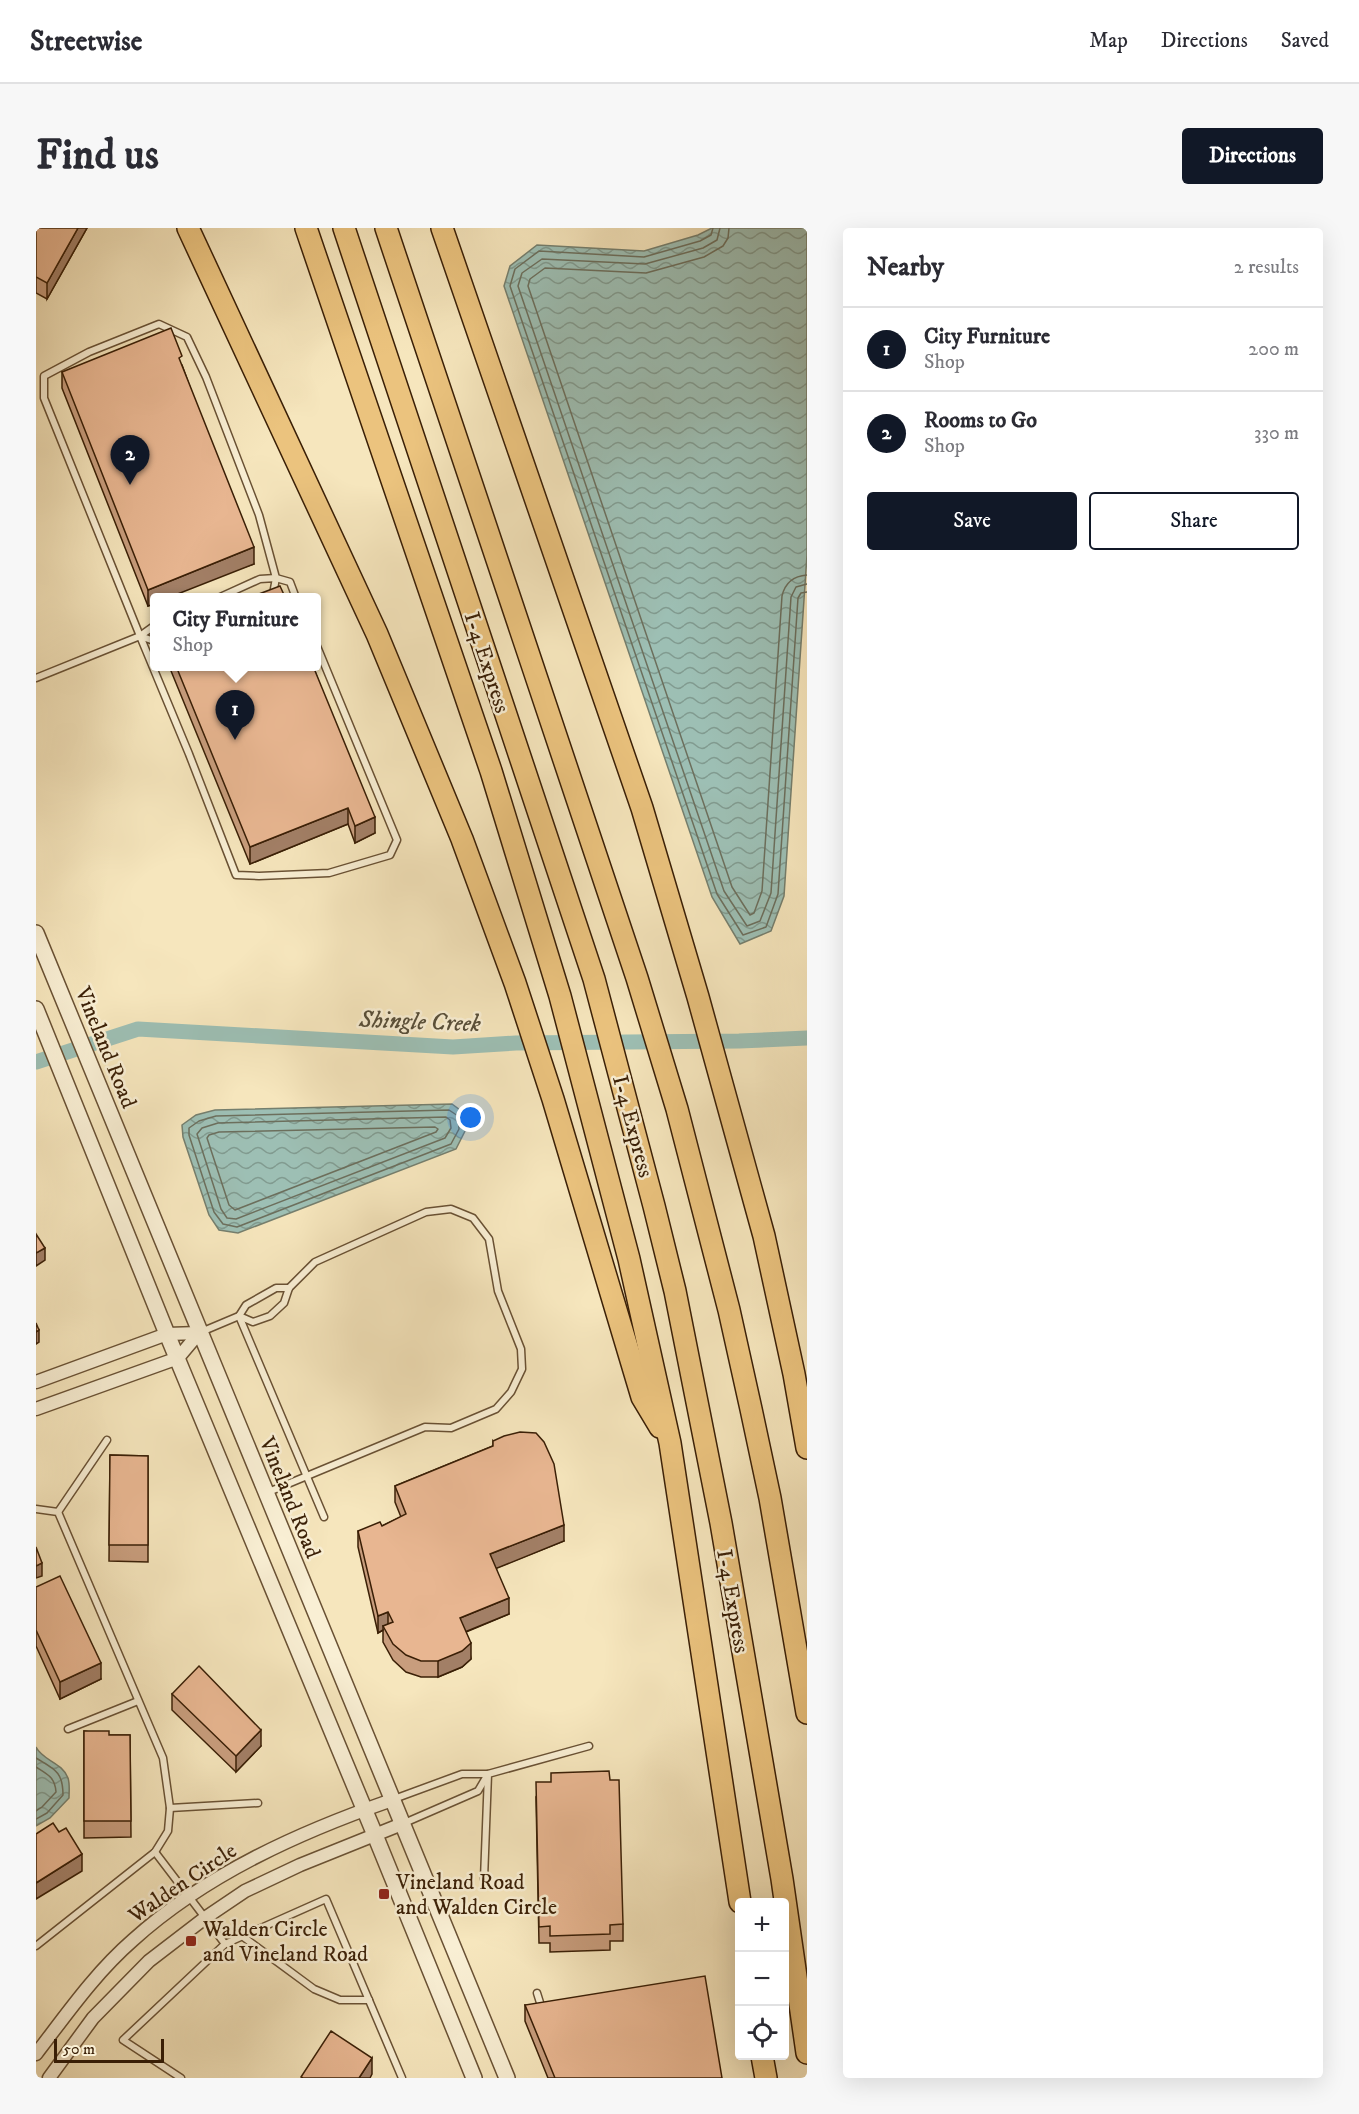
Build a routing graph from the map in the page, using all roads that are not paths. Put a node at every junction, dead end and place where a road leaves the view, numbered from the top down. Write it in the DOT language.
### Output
graph roads {
  1 [pos="188,228"];
  2 [pos="306,228"];
  3 [pos="344,228"];
  4 [pos="386,228"];
  5 [pos="442,228"];
  6 [pos="276,578"];
  7 [pos="229,593"];
  8 [pos="273,593"];
  9 [pos="295,593"];
  10 [pos="150,629"];
  11 [pos="140,636"];
  12 [pos="150,640"];
  13 [pos="321,656"];
  14 [pos="150,660"];
  15 [pos="155,671"];
  16 [pos="36,678"];
  17 [pos="36,933"];
  18 [pos="38,1015"];
  19 [pos="289,1288"];
  20 [pos="239,1316"];
  21 [pos="199,1333"];
  22 [pos="167,1334"];
  23 [pos="178,1358"];
  24 [pos="36,1382"];
  25 [pos="36,1409"];
  26 [pos="107,1440"];
  27 [pos="670,1443"];
  28 [pos="807,1448"];
  29 [pos="306,1475"];
  30 [pos="265,1493"];
  31 [pos="36,1509"];
  32 [pos="58,1512"];
  33 [pos="324,1517"];
  34 [pos="138,1701"];
  35 [pos="807,1713"];
  36 [pos="68,1729"];
  37 [pos="589,1746"];
  38 [pos="488,1774"];
  39 [pos="392,1800"];
  40 [pos="258,1803"];
  41 [pos="170,1808"];
  42 [pos="364,1810"];
  43 [pos="402,1824"];
  44 [pos="375,1834"];
  45 [pos="155,1852"];
  46 [pos="484,1879"];
  47 [pos="189,1897"];
  48 [pos="739,1898"];
  49 [pos="205,1918"];
  50 [pos="242,1936"];
  51 [pos="225,1944"];
  52 [pos="36,1946"];
  53 [pos="537,1993"];
  54 [pos="369,2000"];
  55 [pos="545,2018"];
  56 [pos="36,2054"];
  57 [pos="807,2054"];
  58 [pos="763,2060"];
  59 [pos="48,2078"];
  60 [pos="181,2078"];
  61 [pos="402,2078"];
  62 [pos="474,2078"];
  63 [pos="507,2078"];
  64 [pos="766,2078"];
  1 -- 27 [label="highway"];
  2 -- 27 [label="highway"];
  3 -- 57 [label="highway, I-4 Express"];
  4 -- 35 [label="highway, I-4 Express"];
  5 -- 28 [label="highway"];
  6 -- 7 [label="lane"];
  6 -- 8 [label="lane"];
  6 -- 9 [label="lane"];
  6 -- 11 [label="lane"];
  10 -- 11 [label="lane"];
  11 -- 12 [label="lane"];
  11 -- 14 [label="lane"];
  11 -- 16 [label="lane"];
  13 -- 15 [label="lane"];
  17 -- 21 [label="street, Vineland Road"];
  18 -- 22 [label="street"];
  19 -- 20 [label="lane"];
  19 -- 20 [label="lane"];
  19 -- 29 [label="lane"];
  20 -- 21 [label="lane"];
  20 -- 29 [label="lane"];
  21 -- 22 [label="street"];
  21 -- 23 [label="street"];
  21 -- 30 [label="street, Vineland Road"];
  22 -- 23 [label="street"];
  22 -- 24 [label="street"];
  23 -- 25 [label="street"];
  23 -- 42 [label="street"];
  26 -- 32 [label="lane"];
  27 -- 48 [label="highway"];
  29 -- 30 [label="lane"];
  29 -- 33 [label="lane"];
  30 -- 39 [label="street, Vineland Road"];
  31 -- 32 [label="lane"];
  32 -- 34 [label="lane"];
  34 -- 36 [label="lane"];
  34 -- 41 [label="lane"];
  37 -- 38 [label="lane"];
  38 -- 39 [label="lane"];
  38 -- 43 [label="lane"];
  38 -- 46 [label="lane"];
  39 -- 42 [label="street, Walden Circle"];
  39 -- 43 [label="street, Vineland Road"];
  40 -- 41 [label="lane"];
  41 -- 45 [label="lane"];
  42 -- 44 [label="street"];
  42 -- 47 [label="street, Walden Circle"];
  43 -- 44 [label="street, Walden Circle"];
  43 -- 63 [label="street, Vineland Road"];
  44 -- 49 [label="street, Walden Circle"];
  44 -- 62 [label="street"];
  45 -- 47 [label="lane"];
  45 -- 52 [label="lane"];
  47 -- 49 [label="lane"];
  47 -- 56 [label="street, Walden Circle"];
  49 -- 51 [label="lane"];
  49 -- 59 [label="street, Walden Circle"];
  50 -- 51 [label="lane"];
  50 -- 54 [label="lane"];
  50 -- 54 [label="lane"];
  51 -- 60 [label="lane"];
  53 -- 55 [label="lane"];
  54 -- 61 [label="lane"];
  58 -- 64 [label="highway"];
}
